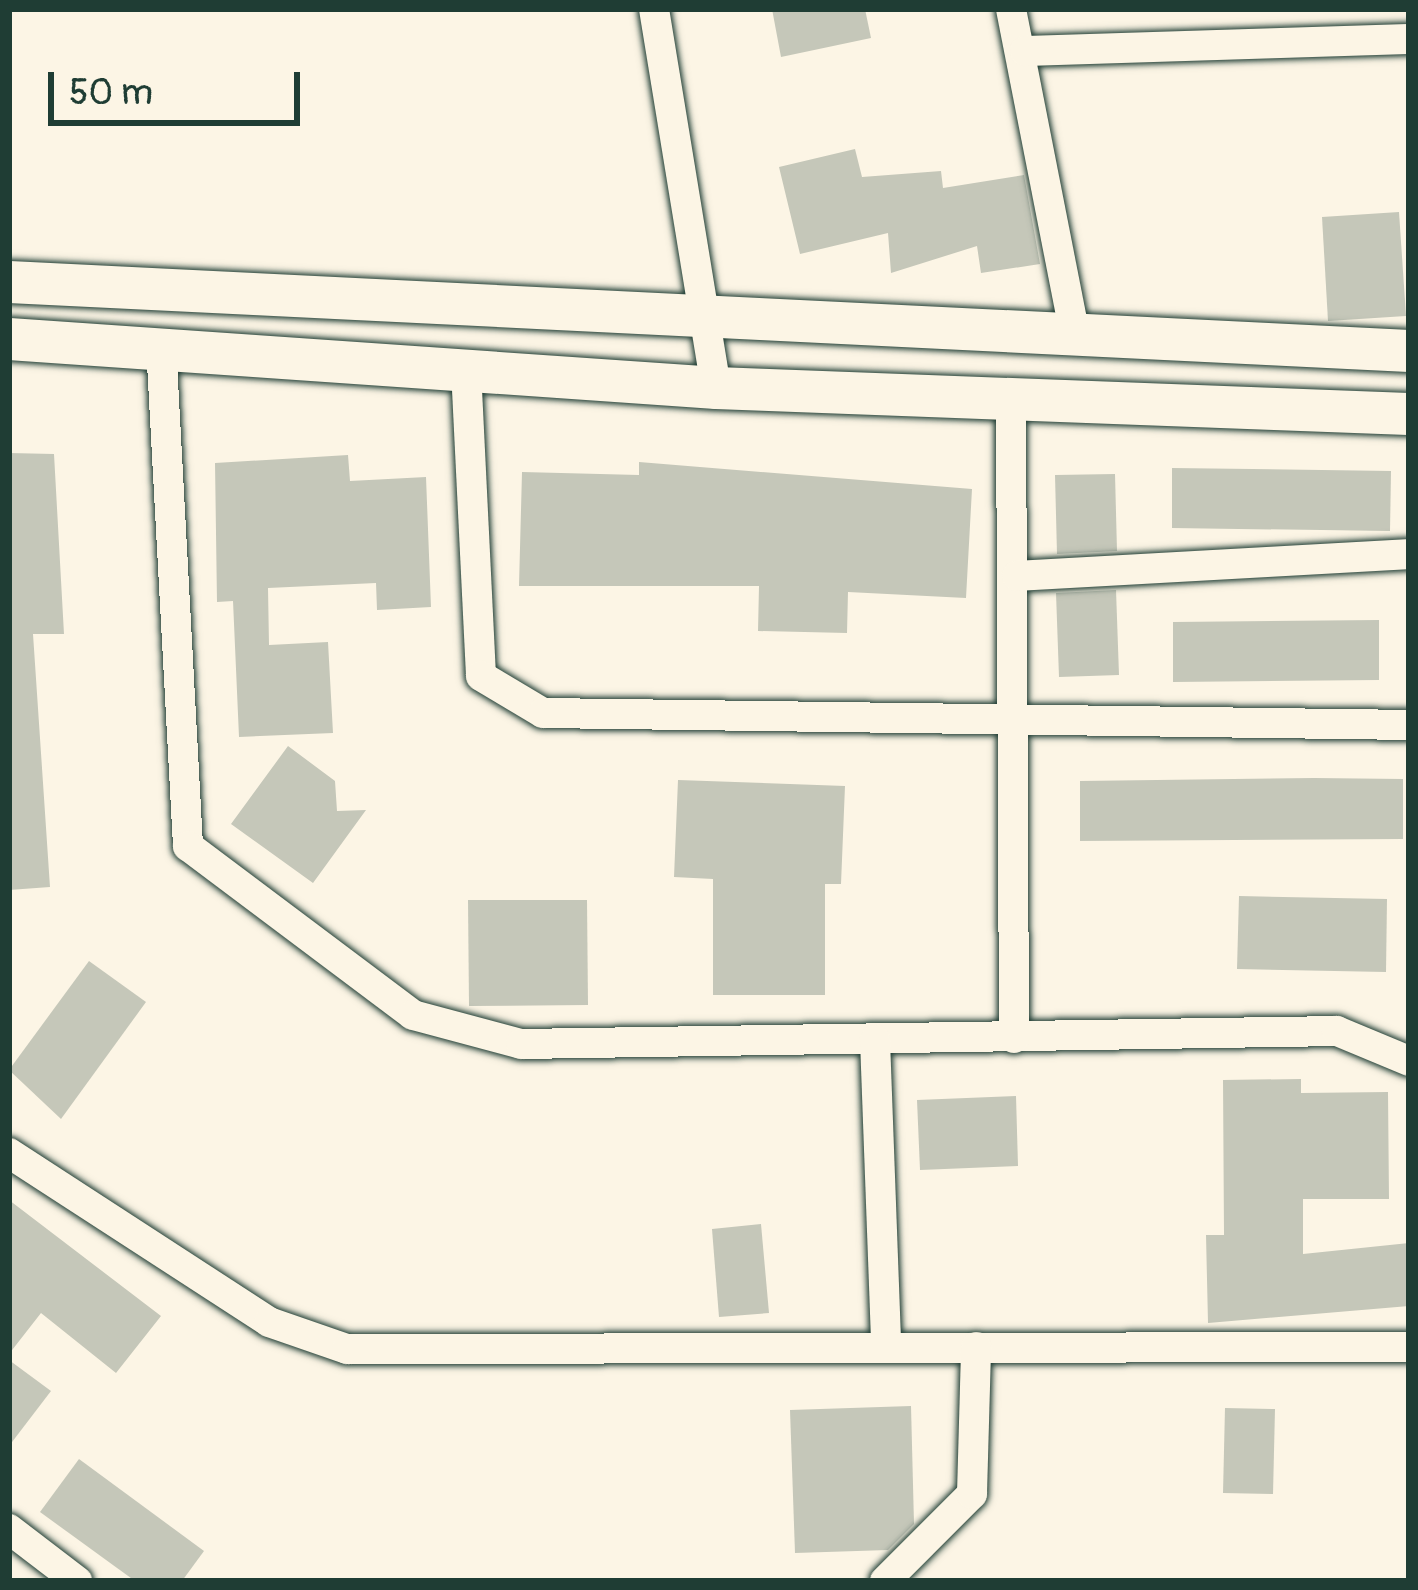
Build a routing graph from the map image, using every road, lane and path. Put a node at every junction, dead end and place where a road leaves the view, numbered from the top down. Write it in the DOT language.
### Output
graph roads {
  1 [pos="653,9"];
  2 [pos="1011,9"];
  3 [pos="1409,39"];
  4 [pos="1025,50"];
  5 [pos="9,282"];
  6 [pos="696,310"];
  7 [pos="1074,332"];
  8 [pos="9,339"];
  9 [pos="161,344"];
  10 [pos="1409,351"];
  11 [pos="466,368"];
  12 [pos="716,388"];
  13 [pos="1011,399"];
  14 [pos="1409,414"];
  15 [pos="1409,554"];
  16 [pos="1016,576"];
  17 [pos="1409,724"];
  18 [pos="1020,725"];
  19 [pos="1014,1038"];
  20 [pos="875,1040"];
  21 [pos="1409,1061"];
  22 [pos="9,1153"];
  23 [pos="886,1347"];
  24 [pos="976,1347"];
  25 [pos="1409,1347"];
  26 [pos="9,1529"];
  27 [pos="77,1581"];
  28 [pos="885,1581"];
  1 -- 6 [label="street"];
  2 -- 4 [label="street"];
  3 -- 4 [label="street"];
  4 -- 7 [label="street"];
  5 -- 6 [label="street"];
  6 -- 7 [label="street"];
  6 -- 12 [label="street"];
  7 -- 10 [label="street"];
  8 -- 9 [label="street"];
  9 -- 11 [label="street"];
  9 -- 20 [label="street"];
  11 -- 12 [label="street"];
  11 -- 18 [label="street"];
  12 -- 13 [label="street"];
  13 -- 14 [label="street"];
  13 -- 16 [label="street"];
  15 -- 16 [label="street"];
  16 -- 18 [label="street"];
  17 -- 18 [label="street"];
  18 -- 19 [label="street"];
  19 -- 20 [label="street"];
  19 -- 21 [label="street"];
  20 -- 23 [label="street"];
  22 -- 23 [label="street"];
  23 -- 24 [label="street"];
  24 -- 25 [label="street"];
  24 -- 28 [label="street"];
  26 -- 27 [label="street"];
}
